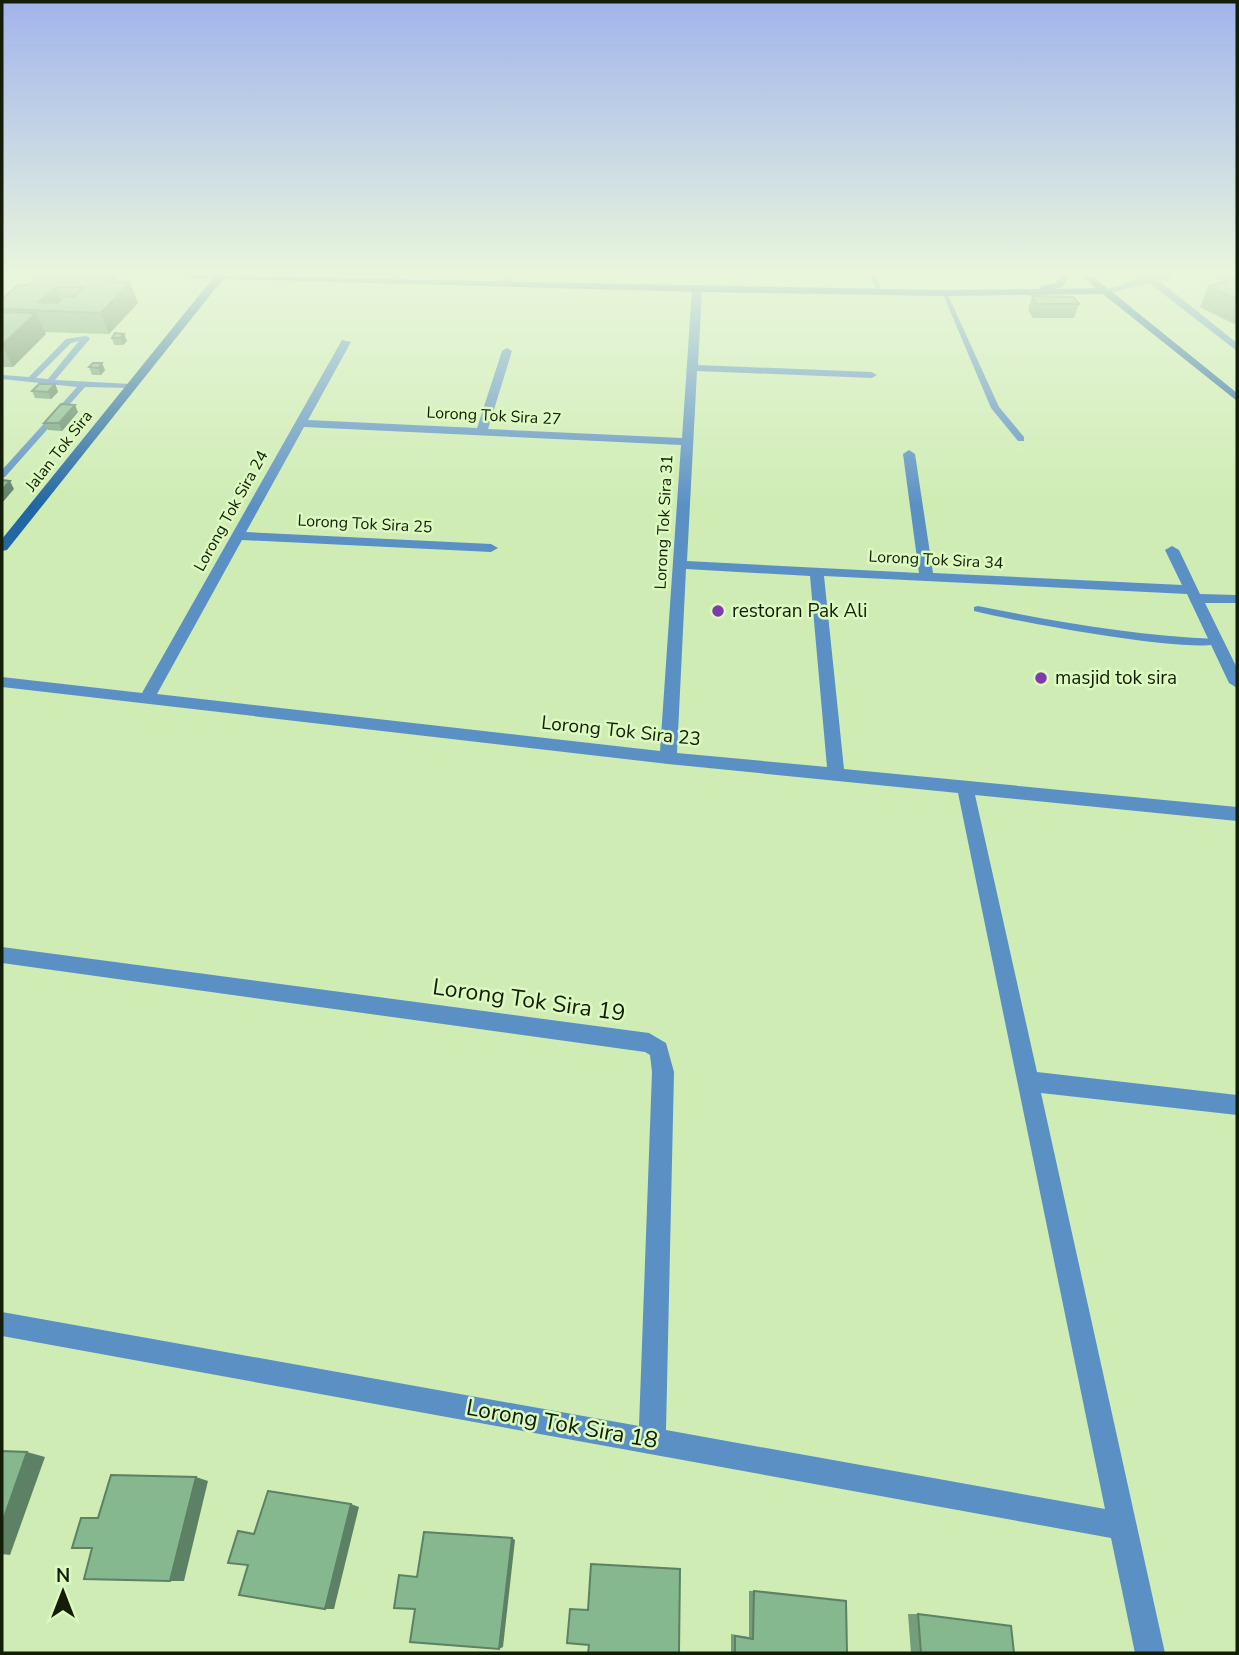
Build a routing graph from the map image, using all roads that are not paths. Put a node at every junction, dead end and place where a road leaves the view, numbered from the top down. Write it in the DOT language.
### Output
graph roads {
  1 [pos="58,352"];
  2 [pos="74,352"];
  3 [pos="158,352"];
  4 [pos="340,352"];
  5 [pos="507,352"];
  6 [pos="693,352"];
  7 [pos="970,352"];
  8 [pos="1181,352"];
  9 [pos="692,368"];
  10 [pos="872,375"];
  11 [pos="2,377"];
  12 [pos="32,378"];
  13 [pos="51,380"];
  14 [pos="83,385"];
  15 [pos="131,386"];
  16 [pos="1237,398"];
  17 [pos="300,423"];
  18 [pos="482,431"];
  19 [pos="1021,439"];
  20 [pos="686,442"];
  21 [pos="909,454"];
  22 [pos="2,475"];
  23 [pos="237,536"];
  24 [pos="2,547"];
  25 [pos="491,548"];
  26 [pos="1172,550"];
  27 [pos="679,565"];
  28 [pos="817,572"];
  29 [pos="927,577"];
  30 [pos="1194,594"];
  31 [pos="1237,599"];
  32 [pos="978,609"];
  33 [pos="1217,642"];
  34 [pos="2,682"];
  35 [pos="1237,683"];
  36 [pos="146,698"];
  37 [pos="668,758"];
  38 [pos="836,774"];
  39 [pos="965,786"];
  40 [pos="1237,814"];
  41 [pos="2,955"];
  42 [pos="1028,1081"];
  43 [pos="1237,1105"];
  44 [pos="2,1324"];
  45 [pos="652,1440"];
  46 [pos="1122,1526"];
  47 [pos="1150,1653"];
  1 -- 12 [label="lane"];
  2 -- 13 [label="lane"];
  3 -- 15 [label="street, Jalan Tok Sira"];
  4 -- 17 [label="street, Lorong Tok Sira 24"];
  5 -- 18 [label="street"];
  6 -- 9 [label="street, Lorong Tok Sira 31"];
  7 -- 19 [label="lane"];
  8 -- 16 [label="street"];
  9 -- 10 [label="street"];
  9 -- 20 [label="street, Lorong Tok Sira 31"];
  11 -- 12 [label="lane"];
  12 -- 13 [label="lane"];
  13 -- 14 [label="lane"];
  14 -- 15 [label="lane"];
  14 -- 22 [label="lane"];
  15 -- 24 [label="street, Jalan Tok Sira"];
  17 -- 18 [label="street, Lorong Tok Sira 27"];
  17 -- 23 [label="street, Lorong Tok Sira 24"];
  18 -- 20 [label="street, Lorong Tok Sira 27"];
  20 -- 27 [label="street, Lorong Tok Sira 31"];
  21 -- 29 [label="street"];
  23 -- 25 [label="street, Lorong Tok Sira 25"];
  23 -- 36 [label="street, Lorong Tok Sira 24"];
  26 -- 30 [label="street"];
  27 -- 28 [label="street, Lorong Tok Sira 34"];
  27 -- 37 [label="street, Lorong Tok Sira 31"];
  28 -- 29 [label="street, Lorong Tok Sira 34"];
  28 -- 38 [label="street"];
  29 -- 30 [label="street, Lorong Tok Sira 34"];
  30 -- 31 [label="street, Lorong Tok Sira 34"];
  30 -- 33 [label="street"];
  32 -- 33 [label="lane"];
  33 -- 35 [label="street"];
  34 -- 36 [label="street, Lorong Tok Sira 23"];
  36 -- 37 [label="street, Lorong Tok Sira 23"];
  37 -- 38 [label="street, Lorong Tok Sira 23"];
  38 -- 39 [label="street, Lorong Tok Sira 23"];
  39 -- 40 [label="street, Lorong Tok Sira 23"];
  39 -- 42 [label="street"];
  41 -- 45 [label="street, Lorong Tok Sira 19"];
  42 -- 43 [label="street"];
  42 -- 46 [label="street"];
  44 -- 45 [label="street, Lorong Tok Sira 18"];
  45 -- 46 [label="street, Lorong Tok Sira 18"];
  46 -- 47 [label="street"];
}
